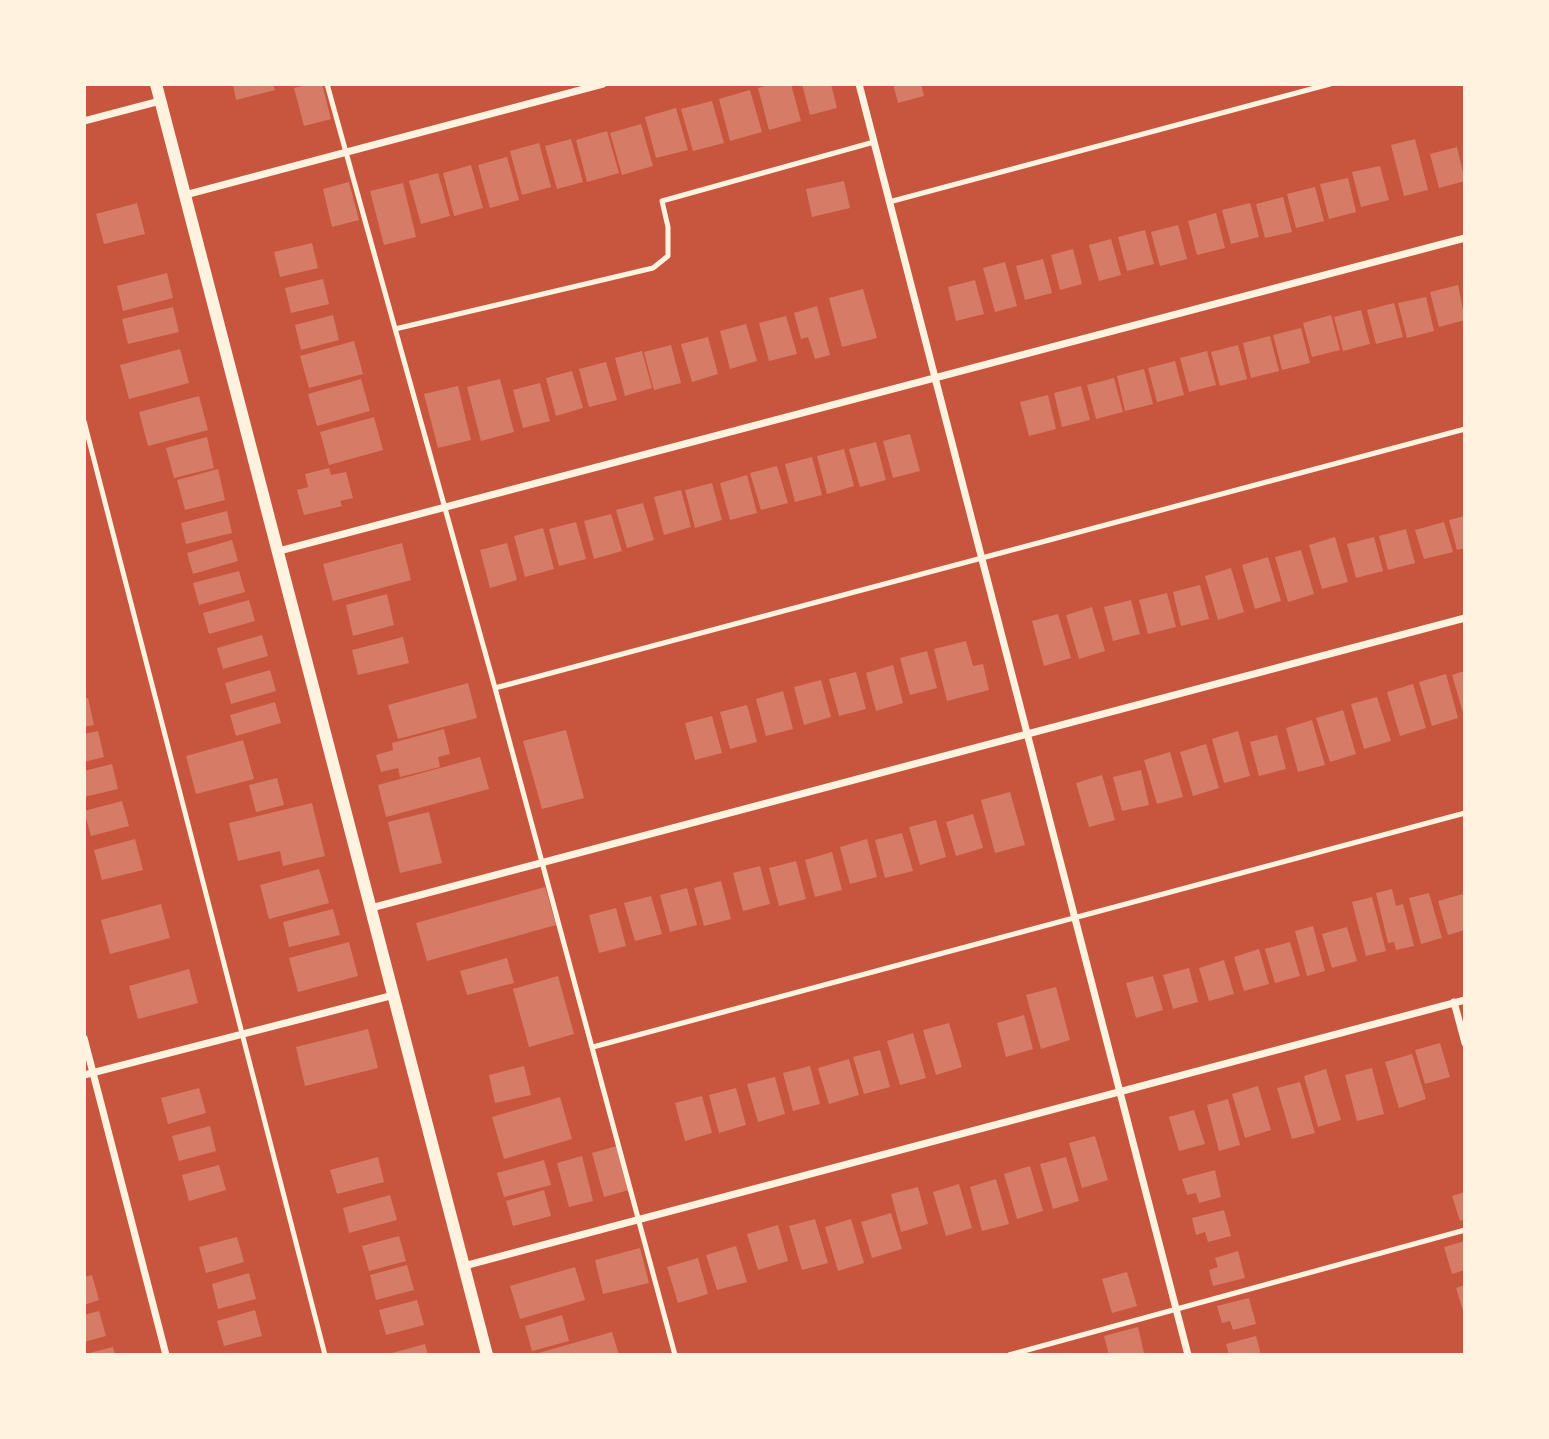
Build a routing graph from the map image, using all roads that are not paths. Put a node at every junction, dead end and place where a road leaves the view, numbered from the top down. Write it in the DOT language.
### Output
graph roads {
  1 [pos="156,84"];
  2 [pos="327,84"];
  3 [pos="603,84"];
  4 [pos="859,84"];
  5 [pos="1330,84"];
  6 [pos="160,101"];
  7 [pos="84,121"];
  8 [pos="874,142"];
  9 [pos="344,153"];
  10 [pos="185,195"];
  11 [pos="890,202"];
  12 [pos="1465,237"];
  13 [pos="395,329"];
  14 [pos="935,378"];
  15 [pos="84,421"];
  16 [pos="1465,429"];
  17 [pos="446,507"];
  18 [pos="279,551"];
  19 [pos="981,557"];
  20 [pos="1465,618"];
  21 [pos="495,688"];
  22 [pos="1027,734"];
  23 [pos="1465,813"];
  24 [pos="543,864"];
  25 [pos="371,908"];
  26 [pos="1074,917"];
  27 [pos="394,995"];
  28 [pos="1465,999"];
  29 [pos="1454,1002"];
  30 [pos="242,1034"];
  31 [pos="84,1038"];
  32 [pos="1465,1043"];
  33 [pos="593,1047"];
  34 [pos="93,1073"];
  35 [pos="84,1075"];
  36 [pos="1120,1092"];
  37 [pos="639,1221"];
  38 [pos="1465,1230"];
  39 [pos="464,1266"];
  40 [pos="1177,1312"];
  41 [pos="166,1355"];
  42 [pos="325,1355"];
  43 [pos="487,1355"];
  44 [pos="675,1355"];
  45 [pos="1009,1355"];
  46 [pos="1188,1355"];
  1 -- 6 [label="street"];
  2 -- 9 [label="lane"];
  3 -- 9 [label="street"];
  4 -- 8 [label="street"];
  5 -- 11 [label="lane"];
  6 -- 7 [label="street"];
  6 -- 10 [label="street"];
  8 -- 11 [label="street"];
  8 -- 13 [label="lane"];
  9 -- 10 [label="street"];
  9 -- 13 [label="lane"];
  10 -- 18 [label="street"];
  11 -- 14 [label="street"];
  12 -- 14 [label="street"];
  13 -- 17 [label="lane"];
  14 -- 17 [label="street"];
  14 -- 19 [label="street"];
  15 -- 30 [label="lane"];
  16 -- 19 [label="lane"];
  17 -- 18 [label="street"];
  17 -- 21 [label="lane"];
  18 -- 25 [label="street"];
  19 -- 21 [label="lane"];
  19 -- 22 [label="street"];
  20 -- 22 [label="street"];
  21 -- 24 [label="lane"];
  22 -- 24 [label="street"];
  22 -- 26 [label="street"];
  23 -- 26 [label="lane"];
  24 -- 25 [label="street"];
  24 -- 33 [label="lane"];
  25 -- 27 [label="street"];
  26 -- 33 [label="lane"];
  26 -- 36 [label="street"];
  27 -- 30 [label="street"];
  27 -- 39 [label="street"];
  28 -- 29 [label="street"];
  29 -- 32 [label="street"];
  29 -- 36 [label="street"];
  30 -- 34 [label="street"];
  30 -- 42 [label="lane"];
  31 -- 34 [label="street"];
  33 -- 37 [label="lane"];
  34 -- 35 [label="street"];
  34 -- 41 [label="street"];
  36 -- 37 [label="street"];
  36 -- 40 [label="street"];
  37 -- 39 [label="street"];
  37 -- 44 [label="lane"];
  38 -- 40 [label="lane"];
  39 -- 43 [label="street"];
  40 -- 45 [label="lane"];
  40 -- 46 [label="street"];
}
